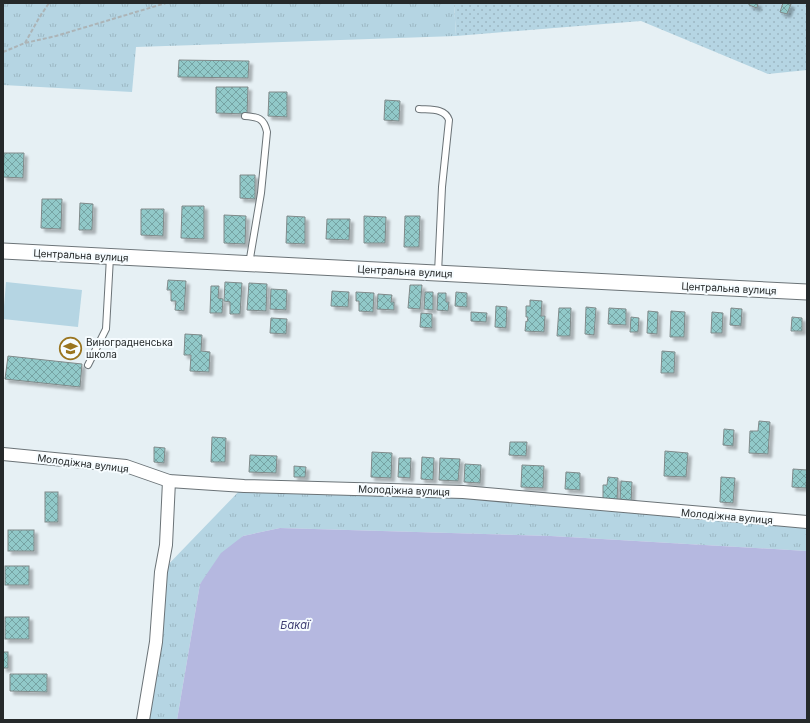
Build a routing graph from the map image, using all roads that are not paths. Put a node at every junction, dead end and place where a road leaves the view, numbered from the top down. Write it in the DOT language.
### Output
graph roads {
  1 [pos="419,110"];
  2 [pos="245,116"];
  3 [pos="3,251"];
  4 [pos="110,257"];
  5 [pos="249,264"];
  6 [pos="438,273"];
  7 [pos="807,292"];
  8 [pos="88,365"];
  9 [pos="3,454"];
  10 [pos="170,481"];
  11 [pos="807,522"];
  12 [pos="143,720"];
  1 -- 6 [label="lane"];
  2 -- 5 [label="lane"];
  3 -- 4 [label="street, Центральна вулиця"];
  4 -- 5 [label="street, Центральна вулиця"];
  4 -- 8 [label="lane"];
  5 -- 6 [label="street, Центральна вулиця"];
  6 -- 7 [label="street, Центральна вулиця"];
  9 -- 10 [label="street, Молодіжна вулиця"];
  10 -- 11 [label="street, Молодіжна вулиця"];
  10 -- 12 [label="street"];
}
